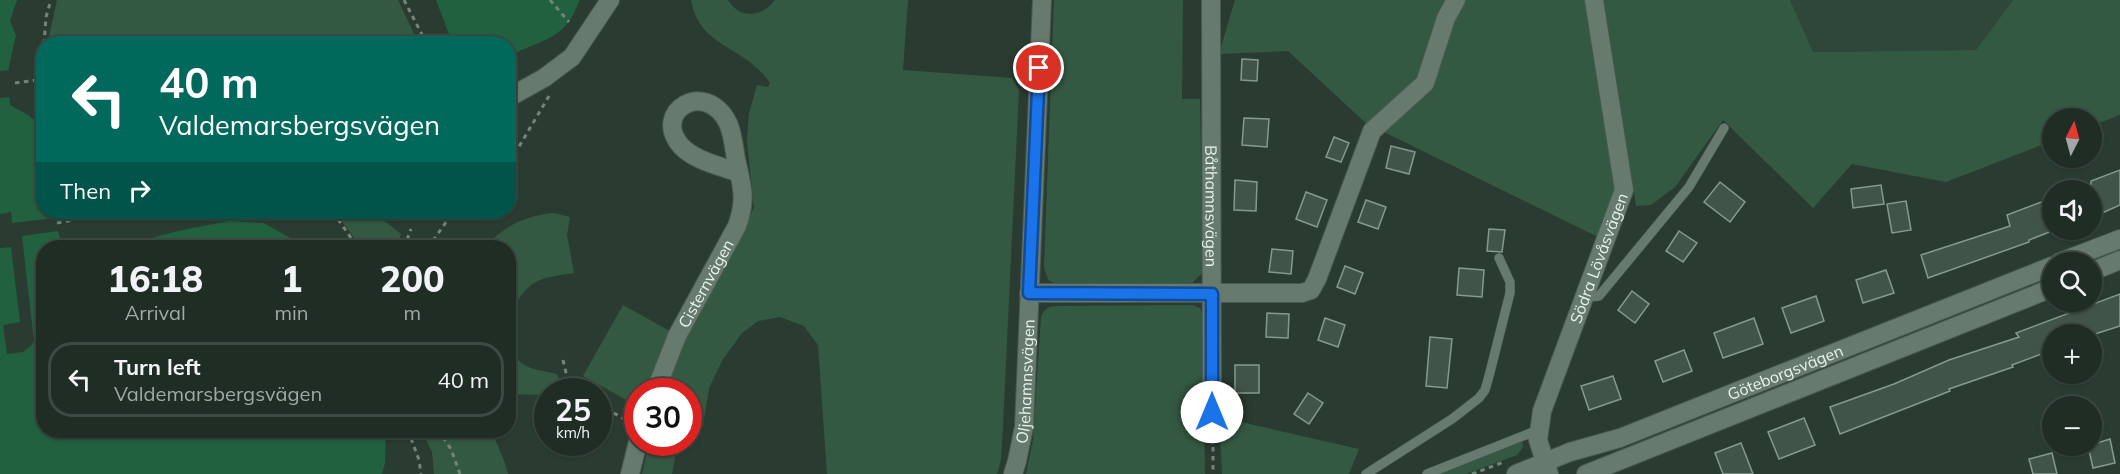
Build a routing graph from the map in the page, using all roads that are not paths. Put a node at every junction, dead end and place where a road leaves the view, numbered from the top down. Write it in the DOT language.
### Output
graph roads {
  1 [pos="610,0"];
  2 [pos="1042,0"];
  3 [pos="1211,0"];
  4 [pos="1456,0"];
  5 [pos="1594,0"];
  6 [pos="516,94"];
  7 [pos="1724,128"];
  8 [pos="739,173"];
  9 [pos="2120,239"];
  10 [pos="2086,252"];
  11 [pos="1499,258"];
  12 [pos="2120,260"];
  13 [pos="2102,267"];
  14 [pos="2042,270"];
  15 [pos="2042,292"];
  16 [pos="1029,293"];
  17 [pos="1212,294"];
  18 [pos="1584,295"];
  19 [pos="660,378"];
  20 [pos="1212,412"];
  21 [pos="1538,430"];
  22 [pos="634,456"];
  23 [pos="1547,468"];
  24 [pos="1524,473"];
  25 [pos="630,474"];
  26 [pos="1013,474"];
  27 [pos="1366,474"];
  28 [pos="1427,474"];
  29 [pos="1586,474"];
  1 -- 6 [label="street"];
  2 -- 16 [label="street, Oljehamnsvägen"];
  3 -- 17 [label="street, Båthamnsvägen"];
  4 -- 17 [label="street"];
  5 -- 18 [label="street, Södra Lövåsvägen"];
  7 -- 18 [label="lane"];
  8 -- 19 [label="street, Cisternvägen"];
  9 -- 10 [label="street"];
  11 -- 27 [label="lane"];
  12 -- 13 [label="street"];
  14 -- 23 [label="street, Göteborgsvägen"];
  15 -- 29 [label="street, Göteborgsvägen"];
  16 -- 17 [label="street"];
  16 -- 26 [label="street, Oljehamnsvägen"];
  17 -- 20 [label="street, Båthamnsvägen"];
  18 -- 21 [label="street, Södra Lövåsvägen"];
  21 -- 23 [label="street, Södra Lövåsvägen"];
  21 -- 28 [label="lane"];
  22 -- 25 [label="street"];
  23 -- 24 [label="street, Göteborgsvägen"];
}
